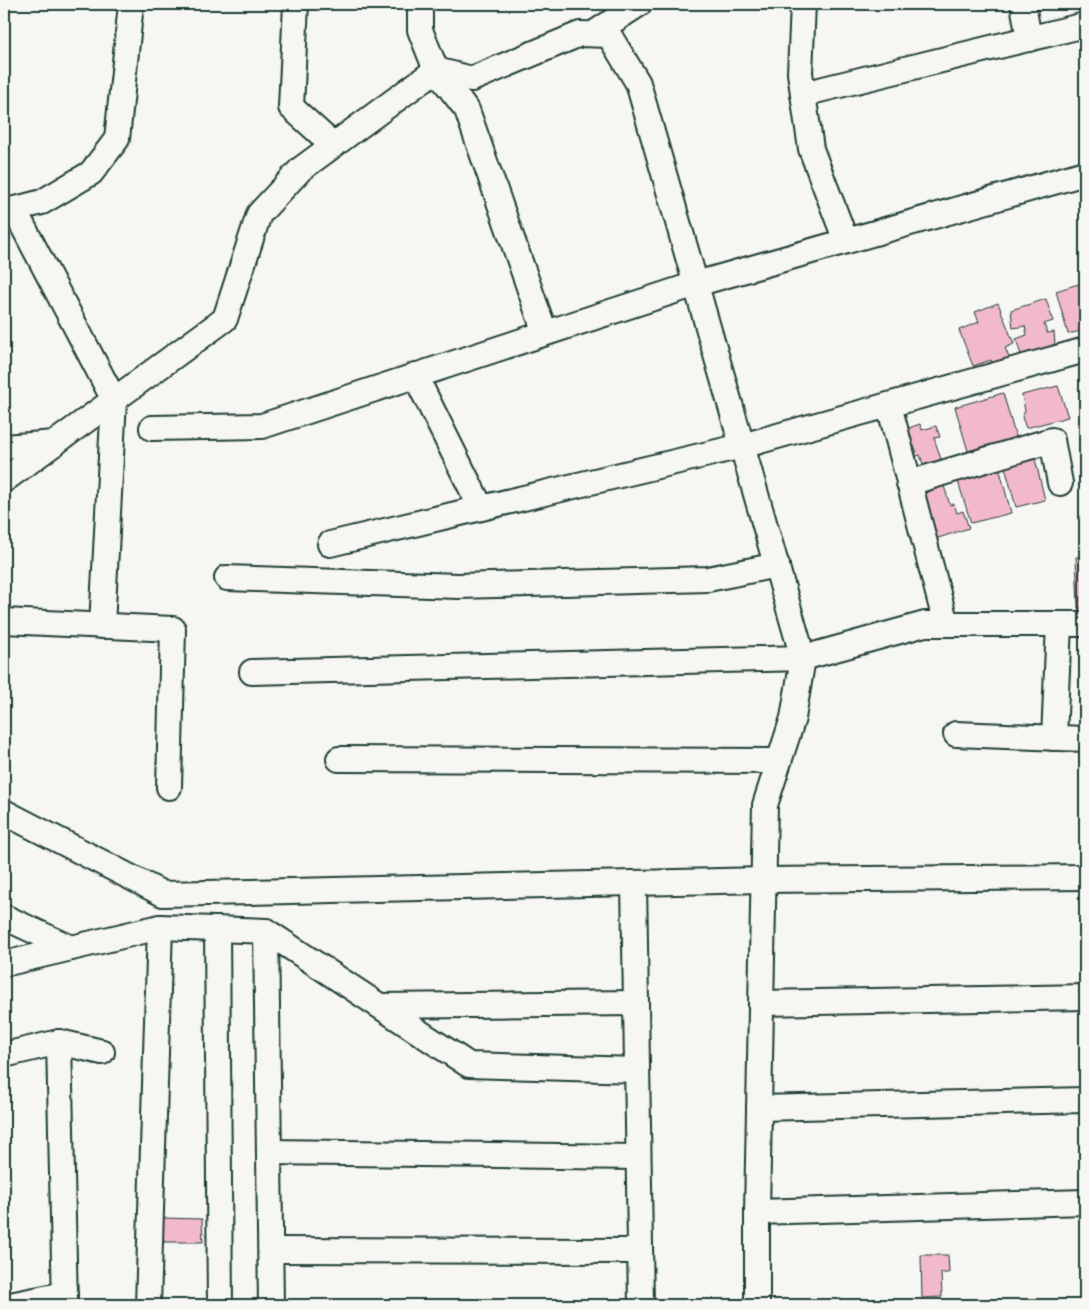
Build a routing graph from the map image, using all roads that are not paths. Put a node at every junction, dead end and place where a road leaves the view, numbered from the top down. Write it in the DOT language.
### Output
graph roads {
  1 [pos="131,4"];
  2 [pos="296,4"];
  3 [pos="420,4"];
  4 [pos="638,4"];
  5 [pos="803,4"];
  6 [pos="1023,4"];
  7 [pos="1085,25"];
  8 [pos="593,34"];
  9 [pos="1029,39"];
  10 [pos="436,70"];
  11 [pos="803,94"];
  12 [pos="333,145"];
  13 [pos="1085,173"];
  14 [pos="9,210"];
  15 [pos="846,241"];
  16 [pos="696,284"];
  17 [pos="545,333"];
  18 [pos="1085,350"];
  19 [pos="415,375"];
  20 [pos="114,400"];
  21 [pos="889,405"];
  22 [pos="152,428"];
  23 [pos="55,443"];
  24 [pos="742,446"];
  25 [pos="4,447"];
  26 [pos="4,480"];
  27 [pos="909,483"];
  28 [pos="1060,483"];
  29 [pos="481,508"];
  30 [pos="330,544"];
  31 [pos="777,565"];
  32 [pos="227,578"];
  33 [pos="946,624"];
  34 [pos="1059,624"];
  35 [pos="1085,624"];
  36 [pos="4,625"];
  37 [pos="102,626"];
  38 [pos="803,658"];
  39 [pos="252,672"];
  40 [pos="956,734"];
  41 [pos="1054,738"];
  42 [pos="1085,739"];
  43 [pos="339,759"];
  44 [pos="779,761"];
  45 [pos="169,787"];
  46 [pos="4,812"];
  47 [pos="1085,877"];
  48 [pos="764,880"];
  49 [pos="634,884"];
  50 [pos="4,917"];
  51 [pos="160,927"];
  52 [pos="217,929"];
  53 [pos="266,931"];
  54 [pos="71,948"];
  55 [pos="4,964"];
  56 [pos="1085,997"];
  57 [pos="636,1003"];
  58 [pos="761,1003"];
  59 [pos="380,1006"];
  60 [pos="59,1042"];
  61 [pos="102,1052"];
  62 [pos="4,1055"];
  63 [pos="637,1070"];
  64 [pos="1085,1100"];
  65 [pos="758,1108"];
  66 [pos="269,1152"];
  67 [pos="637,1157"];
  68 [pos="1085,1202"];
  69 [pos="756,1212"];
  70 [pos="270,1250"];
  71 [pos="640,1251"];
  72 [pos="65,1300"];
  73 [pos="10,1305"];
  74 [pos="148,1305"];
  75 [pos="220,1305"];
  76 [pos="271,1305"];
  77 [pos="641,1305"];
  78 [pos="757,1305"];
  1 -- 14 [label="street"];
  2 -- 12 [label="street"];
  3 -- 10 [label="street"];
  4 -- 8 [label="street"];
  5 -- 11 [label="street"];
  6 -- 9 [label="street"];
  7 -- 9 [label="street"];
  8 -- 10 [label="street"];
  8 -- 16 [label="street"];
  9 -- 11 [label="street"];
  10 -- 12 [label="street"];
  10 -- 17 [label="street"];
  11 -- 15 [label="street"];
  12 -- 20 [label="street"];
  13 -- 15 [label="street"];
  14 -- 20 [label="street"];
  15 -- 16 [label="street"];
  16 -- 17 [label="street"];
  16 -- 24 [label="street"];
  17 -- 19 [label="street"];
  18 -- 21 [label="street"];
  19 -- 22 [label="street"];
  19 -- 29 [label="street"];
  20 -- 23 [label="street"];
  20 -- 37 [label="street"];
  21 -- 24 [label="street"];
  21 -- 27 [label="street"];
  23 -- 25 [label="street"];
  23 -- 26 [label="street"];
  24 -- 29 [label="street"];
  24 -- 31 [label="street"];
  27 -- 28 [label="street"];
  27 -- 33 [label="street"];
  29 -- 30 [label="street"];
  31 -- 32 [label="street"];
  31 -- 38 [label="street"];
  33 -- 34 [label="street"];
  33 -- 38 [label="street"];
  34 -- 35 [label="street"];
  34 -- 41 [label="street"];
  36 -- 37 [label="street"];
  37 -- 45 [label="street"];
  38 -- 39 [label="street"];
  38 -- 44 [label="street"];
  40 -- 41 [label="street"];
  41 -- 42 [label="street"];
  43 -- 44 [label="street"];
  44 -- 48 [label="street"];
  46 -- 49 [label="street"];
  47 -- 48 [label="street"];
  48 -- 49 [label="street"];
  48 -- 58 [label="street"];
  49 -- 57 [label="street"];
  50 -- 54 [label="street"];
  51 -- 52 [label="street"];
  51 -- 54 [label="street"];
  51 -- 74 [label="street"];
  52 -- 53 [label="street"];
  52 -- 75 [label="street"];
  53 -- 59 [label="street"];
  53 -- 66 [label="street"];
  54 -- 55 [label="street"];
  56 -- 58 [label="street"];
  57 -- 59 [label="street"];
  57 -- 63 [label="street"];
  58 -- 65 [label="street"];
  59 -- 63 [label="street"];
  60 -- 61 [label="street"];
  60 -- 62 [label="street"];
  60 -- 72 [label="street"];
  63 -- 67 [label="street"];
  64 -- 65 [label="street"];
  65 -- 69 [label="street"];
  66 -- 67 [label="street"];
  66 -- 70 [label="street"];
  67 -- 71 [label="street"];
  68 -- 69 [label="street"];
  69 -- 78 [label="street"];
  70 -- 71 [label="street"];
  70 -- 76 [label="street"];
  71 -- 77 [label="street"];
  72 -- 73 [label="street"];
}
